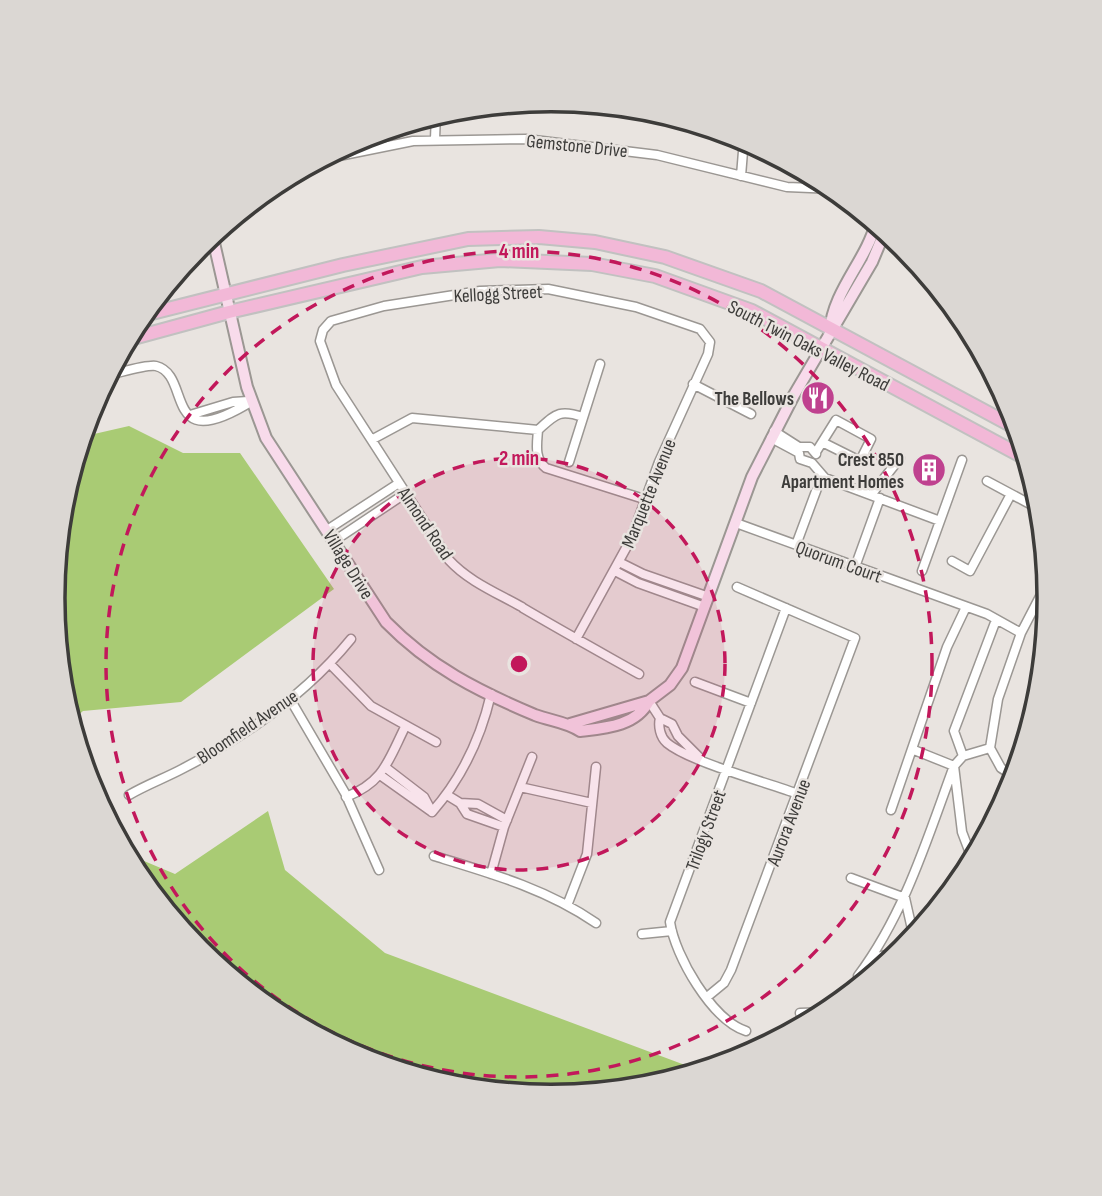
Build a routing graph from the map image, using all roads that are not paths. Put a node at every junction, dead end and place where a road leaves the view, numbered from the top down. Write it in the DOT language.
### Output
graph roads {
  1 [pos="436,126"];
  2 [pos="435,139"];
  3 [pos="743,152"];
  4 [pos="355,153"];
  5 [pos="741,176"];
  6 [pos="812,188"];
  7 [pos="873,233"];
  8 [pos="880,240"];
  9 [pos="215,247"];
  10 [pos="225,293"];
  11 [pos="159,311"];
  12 [pos="229,312"];
  13 [pos="323,330"];
  14 [pos="830,331"];
  15 [pos="142,336"];
  16 [pos="710,342"];
  17 [pos="820,350"];
  18 [pos="600,364"];
  19 [pos="121,372"];
  20 [pos="693,384"];
  21 [pos="252,401"];
  22 [pos="213,409"];
  23 [pos="751,414"];
  24 [pos="190,415"];
  25 [pos="583,417"];
  26 [pos="217,420"];
  27 [pos="1003,421"];
  28 [pos="538,430"];
  29 [pos="773,434"];
  30 [pos="373,439"];
  31 [pos="824,443"];
  32 [pos="816,452"];
  33 [pos="1014,452"];
  34 [pos="900,458"];
  35 [pos="962,460"];
  36 [pos="569,462"];
  37 [pos="812,463"];
  38 [pos="822,475"];
  39 [pos="988,481"];
  40 [pos="399,483"];
  41 [pos="406,493"];
  42 [pos="871,495"];
  43 [pos="1012,495"];
  44 [pos="880,498"];
  45 [pos="644,499"];
  46 [pos="1028,503"];
  47 [pos="940,521"];
  48 [pos="736,523"];
  49 [pos="327,530"];
  50 [pos="334,541"];
  51 [pos="796,545"];
  52 [pos="952,561"];
  53 [pos="620,562"];
  54 [pos="855,567"];
  55 [pos="615,571"];
  56 [pos="922,571"];
  57 [pos="737,587"];
  58 [pos="707,602"];
  59 [pos="1037,602"];
  60 [pos="966,607"];
  61 [pos="786,608"];
  62 [pos="996,620"];
  63 [pos="1021,633"];
  64 [pos="351,639"];
  65 [pos="576,639"];
  66 [pos="331,664"];
  67 [pos="639,674"];
  68 [pos="695,682"];
  69 [pos="491,694"];
  70 [pos="290,699"];
  71 [pos="649,701"];
  72 [pos="751,703"];
  73 [pos="660,718"];
  74 [pos="405,727"];
  75 [pos="678,736"];
  76 [pos="436,743"];
  77 [pos="670,745"];
  78 [pos="990,748"];
  79 [pos="914,750"];
  80 [pos="963,756"];
  81 [pos="532,757"];
  82 [pos="700,758"];
  83 [pos="954,765"];
  84 [pos="596,767"];
  85 [pos="727,768"];
  86 [pos="382,771"];
  87 [pos="1005,771"];
  88 [pos="520,787"];
  89 [pos="798,793"];
  90 [pos="129,795"];
  91 [pos="447,795"];
  92 [pos="346,797"];
  93 [pos="460,803"];
  94 [pos="592,803"];
  95 [pos="487,809"];
  96 [pos="891,810"];
  97 [pos="482,820"];
  98 [pos="506,823"];
  99 [pos="968,848"];
  100 [pos="434,856"];
  101 [pos="379,870"];
  102 [pos="491,874"];
  103 [pos="851,878"];
  104 [pos="905,898"];
  105 [pos="568,904"];
  106 [pos="596,923"];
  107 [pos="911,925"];
  108 [pos="672,931"];
  109 [pos="642,934"];
  110 [pos="880,956"];
  111 [pos="872,958"];
  112 [pos="860,974"];
  113 [pos="707,997"];
  114 [pos="800,1013"];
  115 [pos="804,1013"];
  116 [pos="746,1031"];
  1 -- 2 [label="street"];
  2 -- 4 [label="street, Gemstone Drive"];
  2 -- 5 [label="street, Gemstone Drive"];
  3 -- 5 [label="street"];
  5 -- 6 [label="street, Gemstone Drive"];
  7 -- 14 [label="street, Village Drive"];
  8 -- 14 [label="street, Village Drive"];
  9 -- 10 [label="street, Village Drive"];
  10 -- 11 [label="main road, South Twin Oaks Valley Road"];
  10 -- 12 [label="street, Village Drive"];
  10 -- 14 [label="main road, South Twin Oaks Valley Road"];
  12 -- 15 [label="main road, South Twin Oaks Valley Road"];
  12 -- 17 [label="main road, South Twin Oaks Valley Road"];
  12 -- 21 [label="street, Village Drive"];
  13 -- 16 [label="street, Kellogg Street"];
  13 -- 30 [label="street, Almond Road"];
  14 -- 17 [label="street, Village Drive"];
  14 -- 27 [label="main road, South Twin Oaks Valley Road"];
  16 -- 20 [label="street, Marquette Avenue"];
  17 -- 29 [label="street, Village Drive"];
  17 -- 33 [label="main road, South Twin Oaks Valley Road"];
  18 -- 25 [label="street"];
  19 -- 24 [label="street"];
  20 -- 23 [label="street"];
  20 -- 45 [label="street, Marquette Avenue"];
  21 -- 22 [label="street"];
  21 -- 26 [label="street"];
  21 -- 49 [label="street, Village Drive"];
  22 -- 24 [label="street"];
  22 -- 26 [label="street"];
  24 -- 26 [label="street"];
  25 -- 28 [label="street"];
  25 -- 36 [label="street"];
  28 -- 30 [label="street"];
  28 -- 45 [label="street"];
  29 -- 32 [label="street"];
  29 -- 37 [label="street"];
  29 -- 48 [label="street, Village Drive"];
  30 -- 40 [label="street, Almond Road"];
  31 -- 31 [label="street"];
  31 -- 32 [label="street"];
  32 -- 37 [label="street"];
  34 -- 42 [label="street"];
  35 -- 47 [label="street"];
  37 -- 38 [label="street"];
  38 -- 42 [label="street"];
  38 -- 51 [label="street"];
  39 -- 43 [label="street"];
  40 -- 41 [label="street, Almond Road"];
  40 -- 49 [label="street"];
  41 -- 50 [label="street"];
  41 -- 65 [label="street, Almond Road"];
  42 -- 44 [label="street"];
  43 -- 46 [label="street"];
  43 -- 52 [label="street"];
  44 -- 47 [label="street"];
  44 -- 54 [label="street"];
  45 -- 53 [label="street, Marquette Avenue"];
  47 -- 56 [label="street"];
  48 -- 51 [label="street, Quorum Court"];
  48 -- 58 [label="street, Village Drive"];
  49 -- 50 [label="street, Village Drive"];
  50 -- 69 [label="street, Village Drive"];
  51 -- 54 [label="street, Quorum Court"];
  53 -- 55 [label="street, Marquette Avenue"];
  53 -- 58 [label="street"];
  54 -- 60 [label="street, Quorum Court"];
  55 -- 58 [label="street"];
  55 -- 65 [label="street, Marquette Avenue"];
  57 -- 61 [label="street"];
  58 -- 71 [label="street, Village Drive"];
  59 -- 63 [label="street"];
  60 -- 62 [label="street, Quorum Court"];
  60 -- 79 [label="street"];
  61 -- 72 [label="street, Trilogy Street"];
  61 -- 89 [label="street, Aurora Avenue"];
  62 -- 63 [label="street, Quorum Court"];
  62 -- 80 [label="street"];
  63 -- 78 [label="street"];
  64 -- 66 [label="street, Bloomfield Avenue"];
  65 -- 67 [label="street, Almond Road"];
  66 -- 70 [label="street, Bloomfield Avenue"];
  66 -- 74 [label="street"];
  68 -- 72 [label="street"];
  69 -- 71 [label="street, Village Drive"];
  69 -- 91 [label="street"];
  70 -- 90 [label="street, Bloomfield Avenue"];
  70 -- 92 [label="street"];
  71 -- 73 [label="street"];
  72 -- 85 [label="street, Trilogy Street"];
  73 -- 75 [label="street"];
  73 -- 77 [label="street"];
  74 -- 76 [label="street"];
  74 -- 86 [label="street"];
  75 -- 77 [label="street"];
  75 -- 82 [label="street"];
  77 -- 82 [label="street"];
  78 -- 80 [label="street"];
  78 -- 87 [label="street"];
  79 -- 83 [label="street"];
  79 -- 96 [label="street"];
  80 -- 83 [label="street"];
  81 -- 88 [label="street"];
  82 -- 85 [label="street"];
  83 -- 99 [label="street"];
  83 -- 104 [label="street"];
  84 -- 94 [label="street"];
  85 -- 89 [label="street"];
  85 -- 108 [label="street, Trilogy Street"];
  86 -- 91 [label="street"];
  86 -- 92 [label="street"];
  88 -- 94 [label="street"];
  88 -- 98 [label="street"];
  89 -- 113 [label="street, Aurora Avenue"];
  91 -- 93 [label="street"];
  92 -- 101 [label="street"];
  93 -- 95 [label="street"];
  93 -- 97 [label="street"];
  94 -- 105 [label="street"];
  95 -- 97 [label="street"];
  95 -- 98 [label="street"];
  97 -- 98 [label="street"];
  98 -- 102 [label="street"];
  100 -- 102 [label="street"];
  102 -- 105 [label="street"];
  103 -- 104 [label="street"];
  104 -- 107 [label="street"];
  104 -- 111 [label="street"];
  105 -- 106 [label="street"];
  108 -- 109 [label="street"];
  108 -- 113 [label="street"];
  110 -- 111 [label="street"];
  111 -- 112 [label="street"];
  113 -- 116 [label="street"];
  114 -- 115 [label="street"];
}
